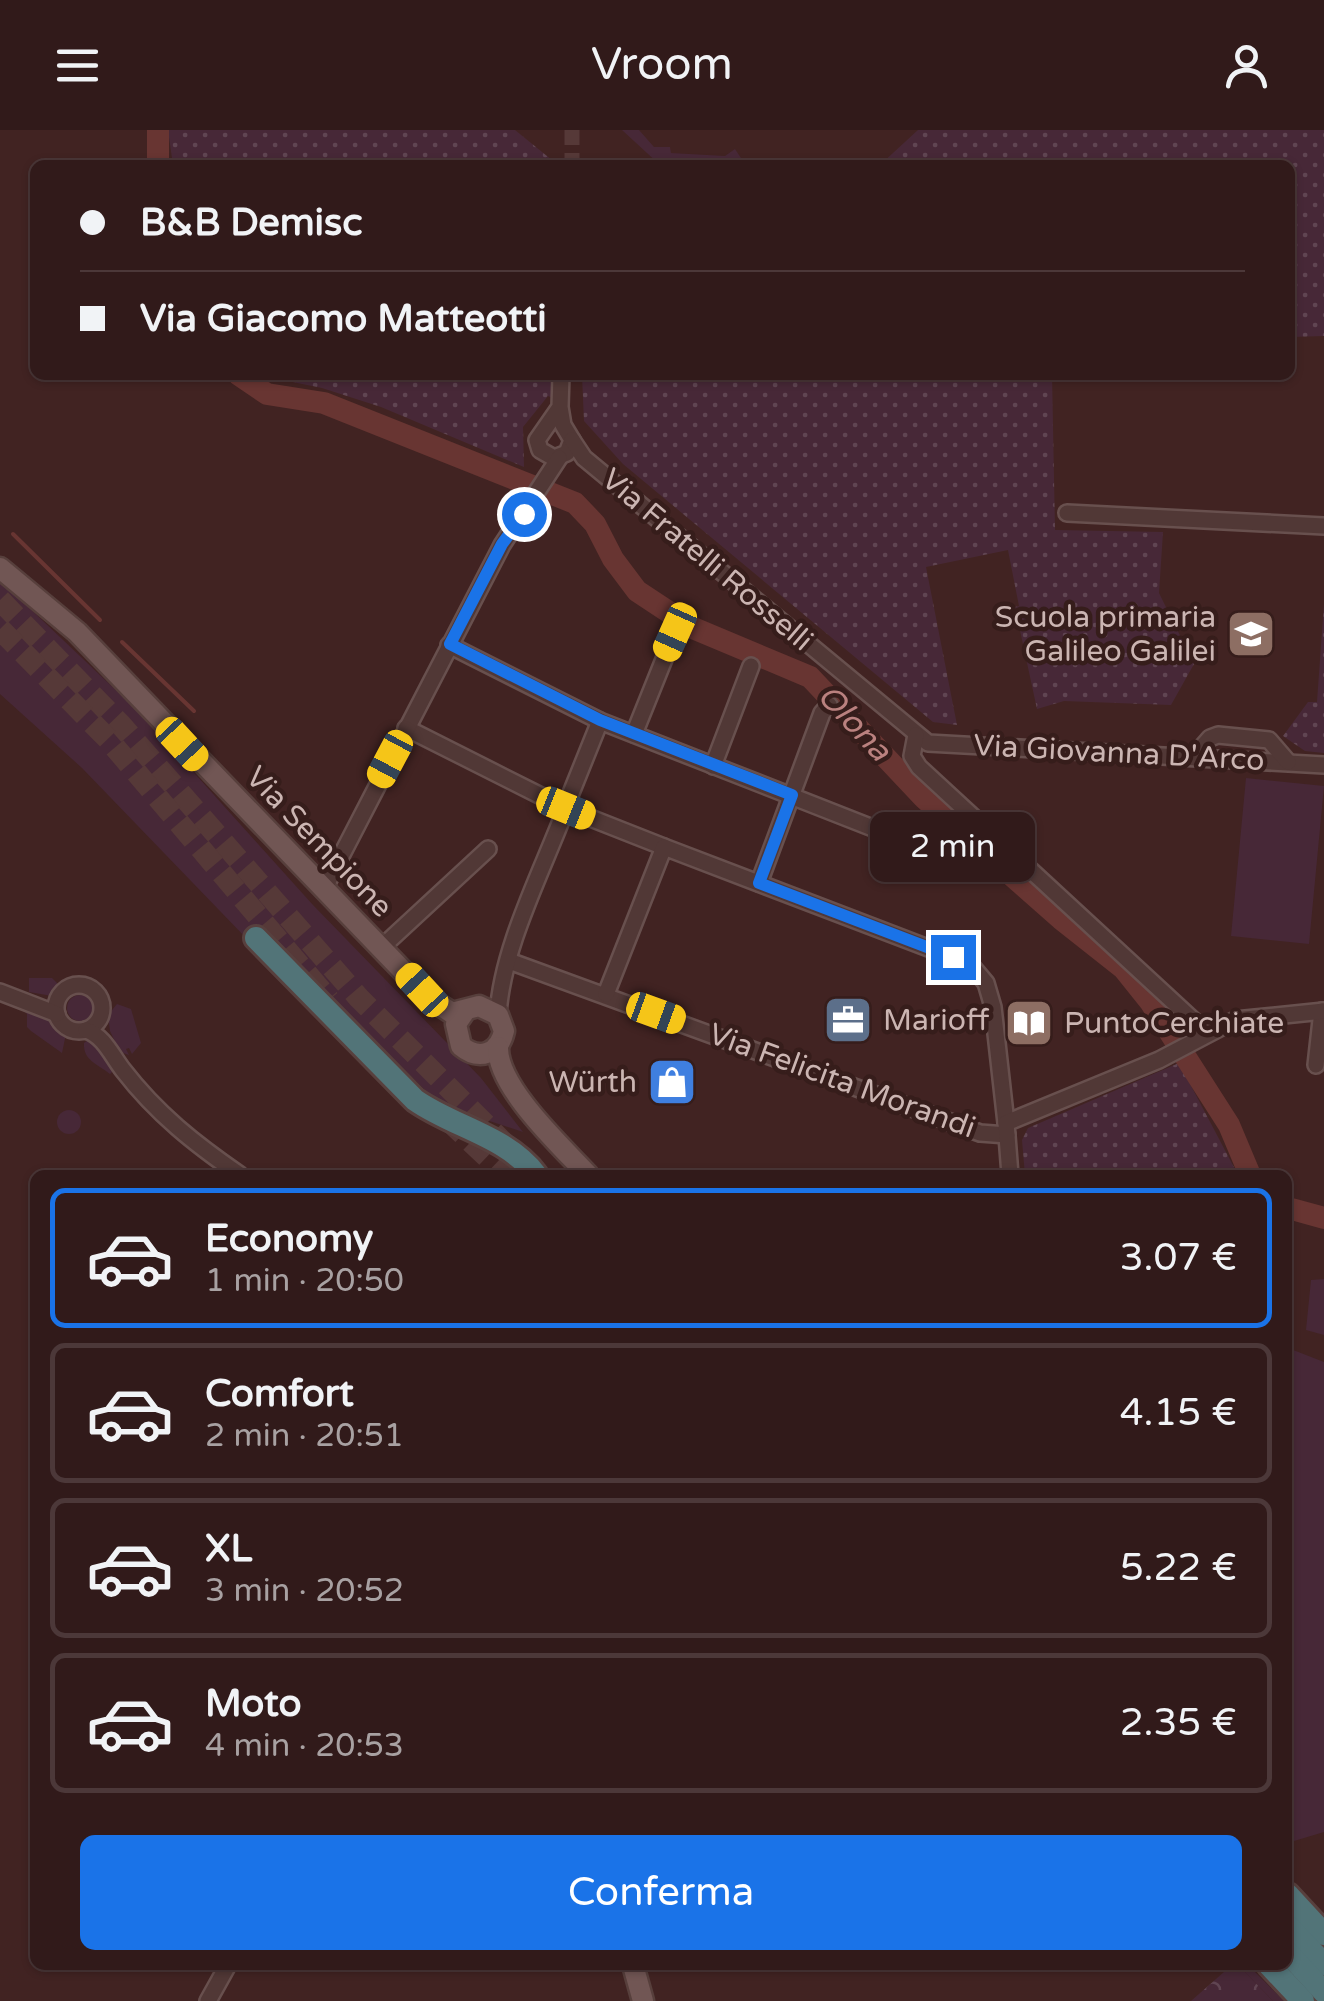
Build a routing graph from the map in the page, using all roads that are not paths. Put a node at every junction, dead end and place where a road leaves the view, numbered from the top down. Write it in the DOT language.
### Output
graph roads {
  1 [pos="562,380"];
  2 [pos="557,425"];
  3 [pos="572,440"];
  4 [pos="556,456"];
  5 [pos="584,458"];
  6 [pos="1068,513"];
  7 [pos="1324,526"];
  8 [pos="0,568"];
  9 [pos="675,632"];
  10 [pos="450,644"];
  11 [pos="751,666"];
  12 [pos="829,705"];
  13 [pos="600,720"];
  14 [pos="406,728"];
  15 [pos="634,734"];
  16 [pos="916,735"];
  17 [pos="1202,758"];
  18 [pos="1288,762"];
  19 [pos="1324,765"];
  20 [pos="713,766"];
  21 [pos="792,795"];
  22 [pos="566,808"];
  23 [pos="916,845"];
  24 [pos="664,847"];
  25 [pos="488,849"];
  26 [pos="759,883"];
  27 [pos="323,891"];
  28 [pos="256,938"];
  29 [pos="381,948"];
  30 [pos="508,961"];
  31 [pos="0,992"];
  32 [pos="606,994"];
  33 [pos="57,1008"];
  34 [pos="482,1011"];
  35 [pos="1323,1011"];
  36 [pos="102,1012"];
  37 [pos="86,1030"];
  38 [pos="456,1032"];
  39 [pos="1207,1034"];
  40 [pos="498,1047"];
  41 [pos="475,1054"];
  42 [pos="115,1060"];
  43 [pos="1316,1066"];
  44 [pos="1007,1129"];
  45 [pos="233,1170"];
  46 [pos="531,1170"];
  47 [pos="571,1170"];
  48 [pos="583,1170"];
  49 [pos="1010,1170"];
  50 [pos="1292,1890"];
  51 [pos="1292,1899"];
  52 [pos="1324,1920"];
  53 [pos="1292,1930"];
  54 [pos="1324,1934"];
  55 [pos="1292,1958"];
  56 [pos="1324,1964"];
  57 [pos="225,1970"];
  58 [pos="634,1970"];
  59 [pos="1274,1970"];
  60 [pos="1324,1992"];
  61 [pos="208,2001"];
  62 [pos="643,2001"];
  63 [pos="1303,2001"];
  1 -- 2 [label="street"];
  2 -- 3 [label="street, Via Fratelli Rosselli"];
  2 -- 4 [label="street"];
  3 -- 4 [label="street"];
  3 -- 5 [label="street, Via Fratelli Rosselli"];
  4 -- 5 [label="street, Via Fratelli Rosselli"];
  4 -- 10 [label="street"];
  5 -- 16 [label="street, Via Fratelli Rosselli"];
  6 -- 7 [label="street"];
  8 -- 27 [label="main road, Via Sempione"];
  9 -- 15 [label="street"];
  10 -- 13 [label="street"];
  10 -- 14 [label="street"];
  11 -- 20 [label="street"];
  12 -- 21 [label="street"];
  13 -- 15 [label="street"];
  13 -- 22 [label="street"];
  14 -- 22 [label="street"];
  14 -- 27 [label="street"];
  15 -- 20 [label="street"];
  16 -- 17 [label="street, Via Giovanna D'Arco"];
  16 -- 39 [label="street"];
  17 -- 18 [label="street, Via Giovanna D'Arco"];
  17 -- 18 [label="street"];
  18 -- 19 [label="street, Via Giovanna D'Arco"];
  20 -- 21 [label="street"];
  21 -- 23 [label="street"];
  21 -- 26 [label="street"];
  22 -- 24 [label="street"];
  22 -- 30 [label="street"];
  24 -- 26 [label="street"];
  24 -- 32 [label="street"];
  25 -- 29 [label="street"];
  26 -- 44 [label="street"];
  27 -- 29 [label="main road, Via Sempione"];
  28 -- 46 [label="highway"];
  29 -- 34 [label="main road, Via Sempione"];
  29 -- 38 [label="main road, Via Sempione"];
  30 -- 32 [label="street, Via Felicita Morandi"];
  30 -- 34 [label="street"];
  31 -- 33 [label="street"];
  32 -- 44 [label="street, Via Felicita Morandi"];
  33 -- 36 [label="street"];
  33 -- 37 [label="street"];
  34 -- 38 [label="main road"];
  34 -- 40 [label="main road"];
  35 -- 39 [label="street"];
  35 -- 43 [label="street"];
  36 -- 37 [label="street"];
  36 -- 42 [label="street"];
  37 -- 42 [label="street"];
  38 -- 41 [label="main road"];
  39 -- 44 [label="street"];
  40 -- 41 [label="main road"];
  40 -- 48 [label="main road"];
  41 -- 47 [label="main road"];
  42 -- 45 [label="street"];
  44 -- 49 [label="street"];
  50 -- 52 [label="highway"];
  51 -- 54 [label="highway"];
  53 -- 56 [label="highway"];
  55 -- 60 [label="highway"];
  57 -- 61 [label="street"];
  58 -- 62 [label="main road"];
  59 -- 63 [label="highway"];
}
